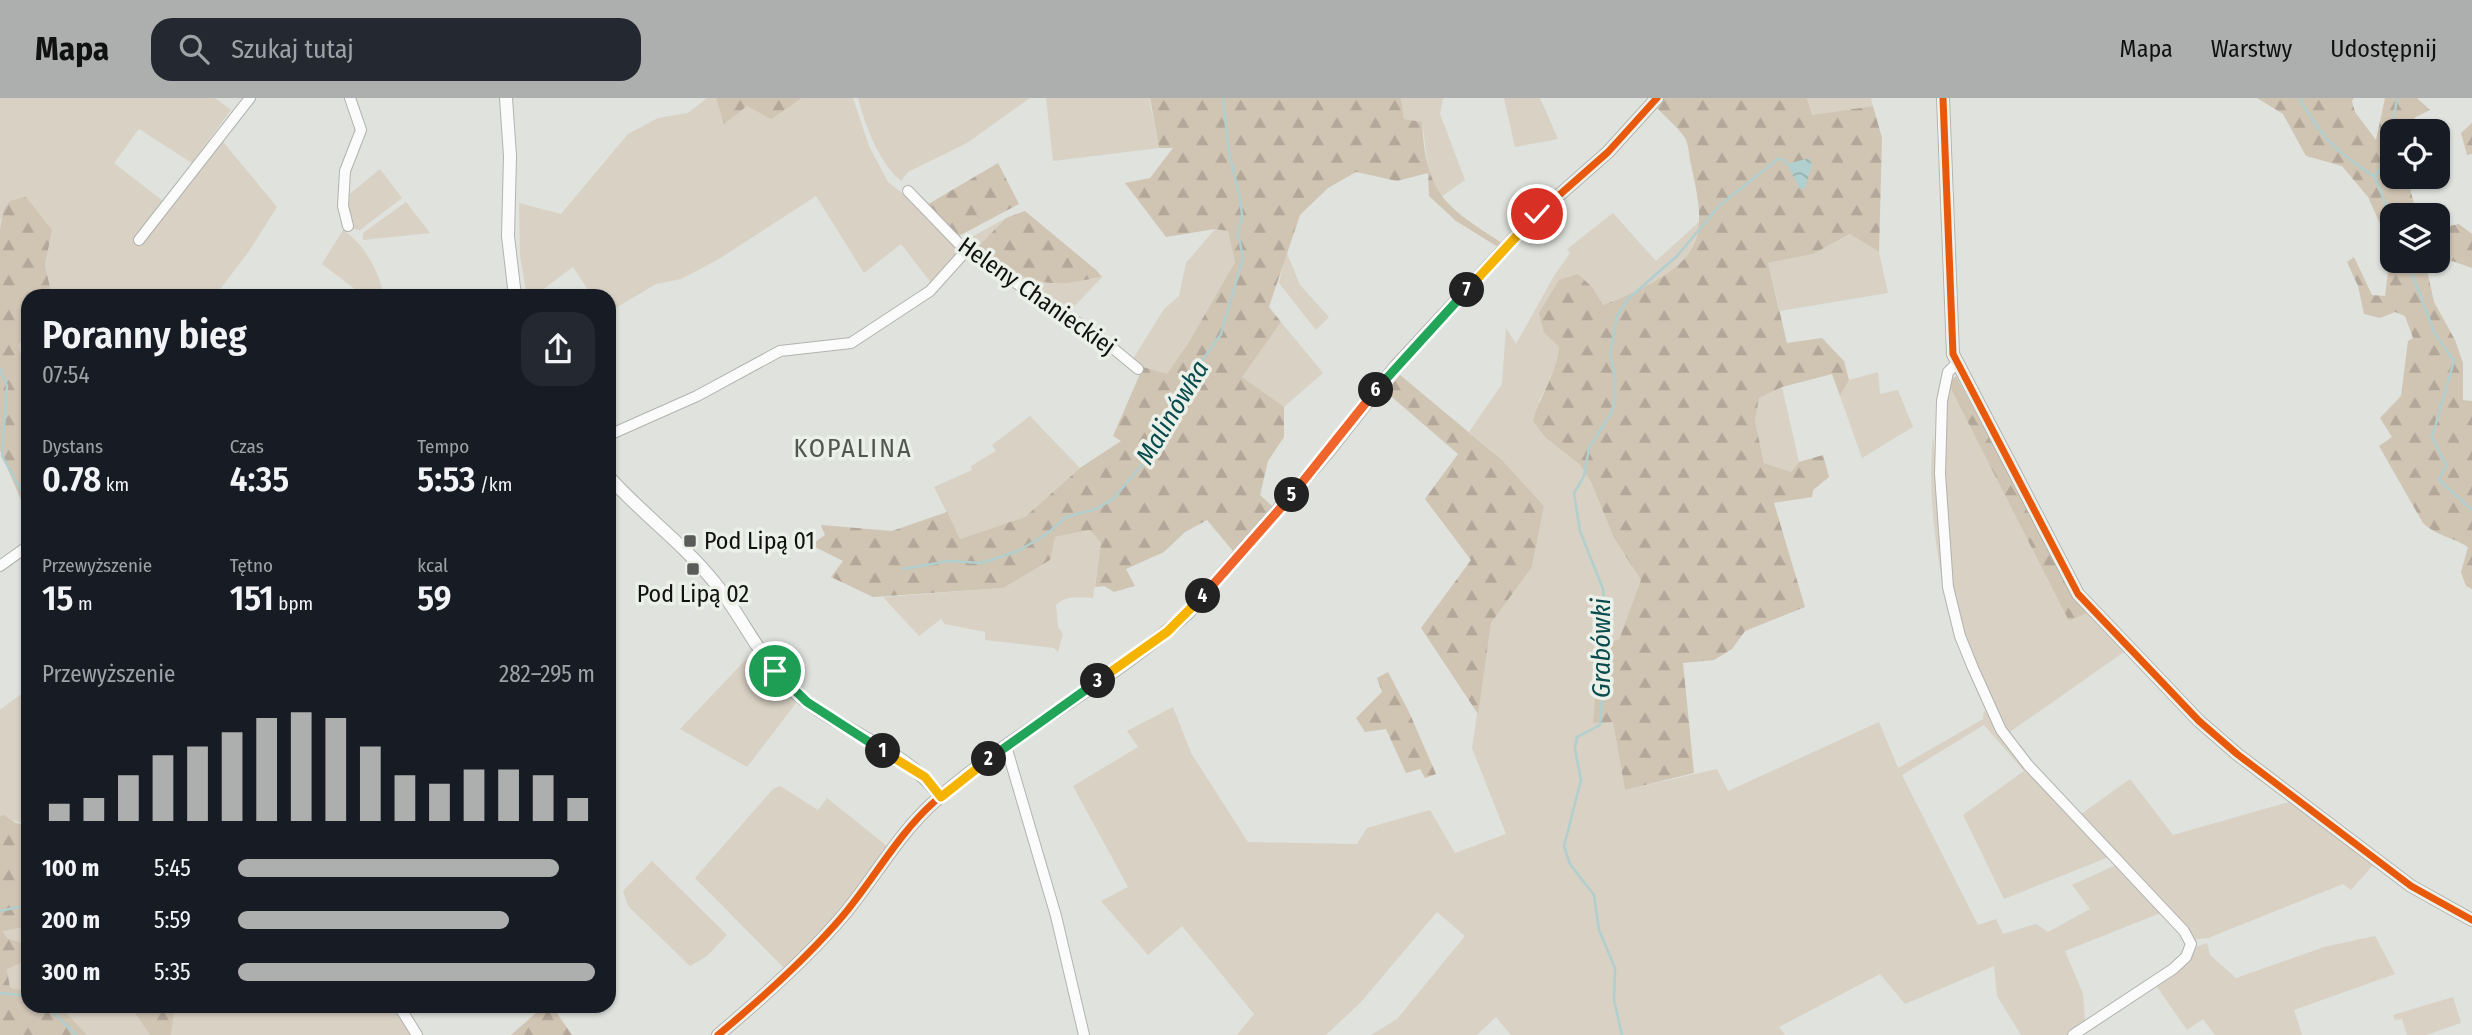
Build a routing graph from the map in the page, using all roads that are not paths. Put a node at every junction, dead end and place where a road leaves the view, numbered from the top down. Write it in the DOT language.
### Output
graph roads {
  1 [pos="250,98"];
  2 [pos="350,98"];
  3 [pos="506,98"];
  4 [pos="1657,98"];
  5 [pos="1943,98"];
  6 [pos="908,191"];
  7 [pos="348,226"];
  8 [pos="139,240"];
  9 [pos="966,251"];
  10 [pos="514,289"];
  11 [pos="1957,363"];
  12 [pos="1138,369"];
  13 [pos="616,432"];
  14 [pos="616,484"];
  15 [pos="21,551"];
  16 [pos="0,566"];
  17 [pos="1006,746"];
  18 [pos="941,797"];
  19 [pos="2472,920"];
  20 [pos="403,1013"];
  21 [pos="417,1035"];
  22 [pos="718,1035"];
  23 [pos="1084,1035"];
  24 [pos="2073,1035"];
  1 -- 8 [label="street"];
  2 -- 7 [label="street"];
  3 -- 10 [label="street"];
  4 -- 17 [label="street"];
  5 -- 11 [label="street"];
  6 -- 9 [label="street, Heleny Chanieckiej"];
  9 -- 12 [label="street, Heleny Chanieckiej"];
  9 -- 13 [label="street"];
  11 -- 19 [label="street"];
  11 -- 24 [label="street"];
  14 -- 18 [label="street"];
  15 -- 16 [label="street"];
  17 -- 18 [label="street"];
  17 -- 23 [label="street"];
  18 -- 22 [label="street"];
  20 -- 21 [label="street"];
}
